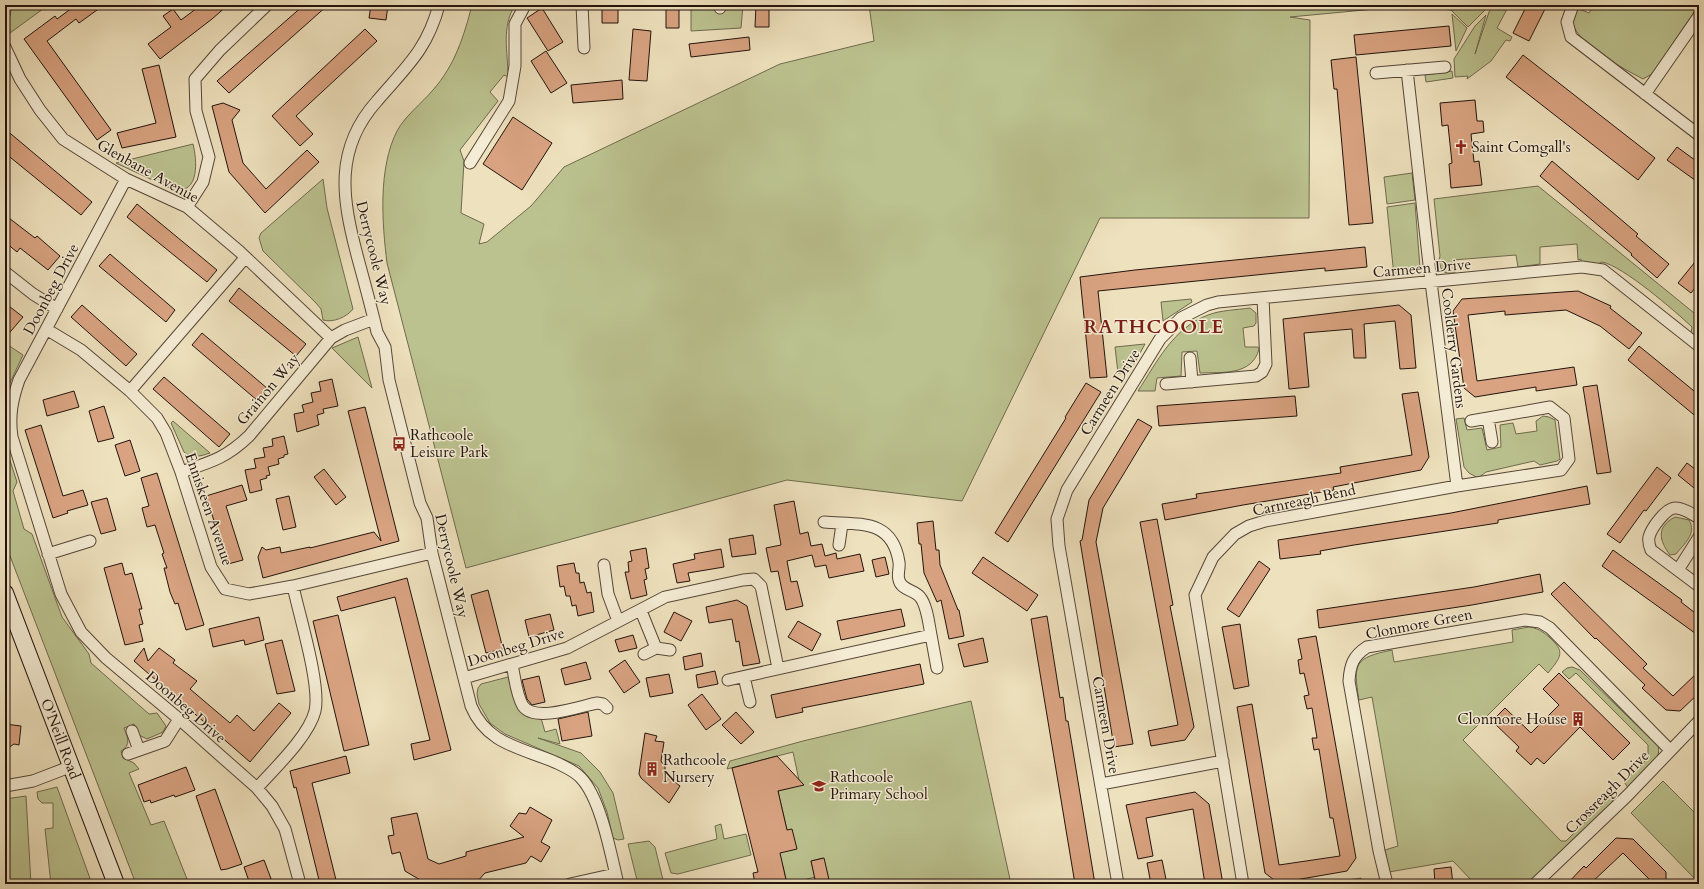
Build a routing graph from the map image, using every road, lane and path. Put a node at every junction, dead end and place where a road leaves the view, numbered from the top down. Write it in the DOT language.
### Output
graph roads {
  1 [pos="267,5"];
  2 [pos="439,5"];
  3 [pos="525,5"];
  4 [pos="582,5"];
  5 [pos="1573,5"];
  6 [pos="1699,16"];
  7 [pos="5,47"];
  8 [pos="584,48"];
  9 [pos="1445,67"];
  10 [pos="1407,70"];
  11 [pos="1376,73"];
  12 [pos="1645,94"];
  13 [pos="1699,135"];
  14 [pos="470,163"];
  15 [pos="126,179"];
  16 [pos="187,207"];
  17 [pos="245,258"];
  18 [pos="5,272"];
  19 [pos="1431,282"];
  20 [pos="1263,298"];
  21 [pos="57,309"];
  22 [pos="374,319"];
  23 [pos="46,329"];
  24 [pos="331,338"];
  25 [pos="1699,346"];
  26 [pos="1190,358"];
  27 [pos="1192,382"];
  28 [pos="1166,384"];
  29 [pos="130,391"];
  30 [pos="1488,418"];
  31 [pos="1470,421"];
  32 [pos="1492,442"];
  33 [pos="181,472"];
  34 [pos="1457,486"];
  35 [pos="1699,518"];
  36 [pos="824,522"];
  37 [pos="842,524"];
  38 [pos="1699,537"];
  39 [pos="90,541"];
  40 [pos="839,545"];
  41 [pos="432,553"];
  42 [pos="48,554"];
  43 [pos="604,565"];
  44 [pos="1678,570"];
  45 [pos="293,586"];
  46 [pos="1699,586"];
  47 [pos="5,593"];
  48 [pos="641,611"];
  49 [pos="618,621"];
  50 [pos="931,635"];
  51 [pos="656,648"];
  52 [pos="670,650"];
  53 [pos="644,654"];
  54 [pos="512,665"];
  55 [pos="778,668"];
  56 [pos="938,668"];
  57 [pos="744,677"];
  58 [pos="464,678"];
  59 [pos="728,680"];
  60 [pos="750,702"];
  61 [pos="607,708"];
  62 [pos="179,718"];
  63 [pos="1699,721"];
  64 [pos="132,732"];
  65 [pos="139,750"];
  66 [pos="1670,750"];
  67 [pos="128,754"];
  68 [pos="1223,761"];
  69 [pos="72,766"];
  70 [pos="1101,784"];
  71 [pos="5,786"];
  72 [pos="256,788"];
  73 [pos="617,879"];
  74 [pos="116,884"];
  75 [pos="300,884"];
  76 [pos="570,884"];
  77 [pos="1118,884"];
  78 [pos="1243,884"];
  79 [pos="1387,884"];
  80 [pos="1536,884"];
  1 -- 16 [label="street"];
  2 -- 22 [label="street, Derrycoole Way"];
  3 -- 14 [label="street"];
  4 -- 8 [label="street"];
  5 -- 12 [label="street"];
  6 -- 12 [label="street"];
  7 -- 15 [label="street, Glenbane Avenue"];
  9 -- 10 [label="street"];
  10 -- 11 [label="street"];
  10 -- 19 [label="street, Coolderry Gardens"];
  12 -- 13 [label="street"];
  15 -- 16 [label="street, Glenbane Avenue"];
  15 -- 21 [label="street, Doonbeg Drive"];
  16 -- 17 [label="street, Glenbane Avenue"];
  17 -- 24 [label="street, Glenbane Avenue"];
  17 -- 29 [label="street"];
  18 -- 21 [label="street"];
  19 -- 20 [label="street, Carmeen Drive"];
  19 -- 25 [label="street, Carmeen Drive"];
  19 -- 34 [label="street, Coolderry Gardens"];
  20 -- 27 [label="street"];
  20 -- 70 [label="street, Carmeen Drive"];
  21 -- 23 [label="street, Doonbeg Drive"];
  22 -- 24 [label="street, Grainon Way"];
  22 -- 41 [label="street, Derrycoole Way"];
  23 -- 29 [label="street, Enniskeen Avenue"];
  23 -- 42 [label="street, Doonbeg Drive"];
  24 -- 33 [label="street, Grainon Way"];
  26 -- 27 [label="street"];
  27 -- 28 [label="street"];
  29 -- 33 [label="street, Enniskeen Avenue"];
  30 -- 31 [label="street, Carnreagh Bend"];
  30 -- 32 [label="street"];
  30 -- 34 [label="street, Carnreagh Bend"];
  33 -- 45 [label="street, Enniskeen Avenue"];
  34 -- 68 [label="street, Carnreagh Bend"];
  35 -- 44 [label="street"];
  36 -- 37 [label="street"];
  37 -- 40 [label="street"];
  37 -- 50 [label="street"];
  38 -- 44 [label="street"];
  39 -- 42 [label="street"];
  41 -- 45 [label="street, Enniskeen Avenue"];
  41 -- 58 [label="street, Derrycoole Way"];
  42 -- 62 [label="street, Doonbeg Drive"];
  43 -- 49 [label="street"];
  44 -- 46 [label="street"];
  45 -- 72 [label="street"];
  47 -- 69 [label="main road, O'Neill Road"];
  48 -- 49 [label="street, Doonbeg Drive"];
  48 -- 51 [label="street"];
  48 -- 55 [label="street, Doonbeg Drive"];
  49 -- 54 [label="street, Doonbeg Drive"];
  50 -- 55 [label="street"];
  50 -- 56 [label="street"];
  51 -- 52 [label="street"];
  51 -- 53 [label="street"];
  54 -- 58 [label="street, Doonbeg Drive"];
  54 -- 61 [label="street"];
  55 -- 57 [label="street"];
  57 -- 59 [label="street"];
  57 -- 60 [label="street"];
  58 -- 73 [label="street, Derrycoole Way"];
  62 -- 65 [label="street"];
  62 -- 72 [label="street, Doonbeg Drive"];
  63 -- 66 [label="street, Crossreagh Drive"];
  64 -- 65 [label="street"];
  65 -- 67 [label="street"];
  66 -- 79 [label="street, Clonmore Green"];
  66 -- 80 [label="street, Crossreagh Drive"];
  68 -- 70 [label="street"];
  68 -- 78 [label="street, Carnreagh Bend"];
  69 -- 71 [label="street"];
  69 -- 74 [label="main road, O'Neill Road"];
  70 -- 77 [label="street, Carmeen Drive"];
  72 -- 75 [label="street, Doonbeg Drive"];
  73 -- 76 [label="street"];
}
